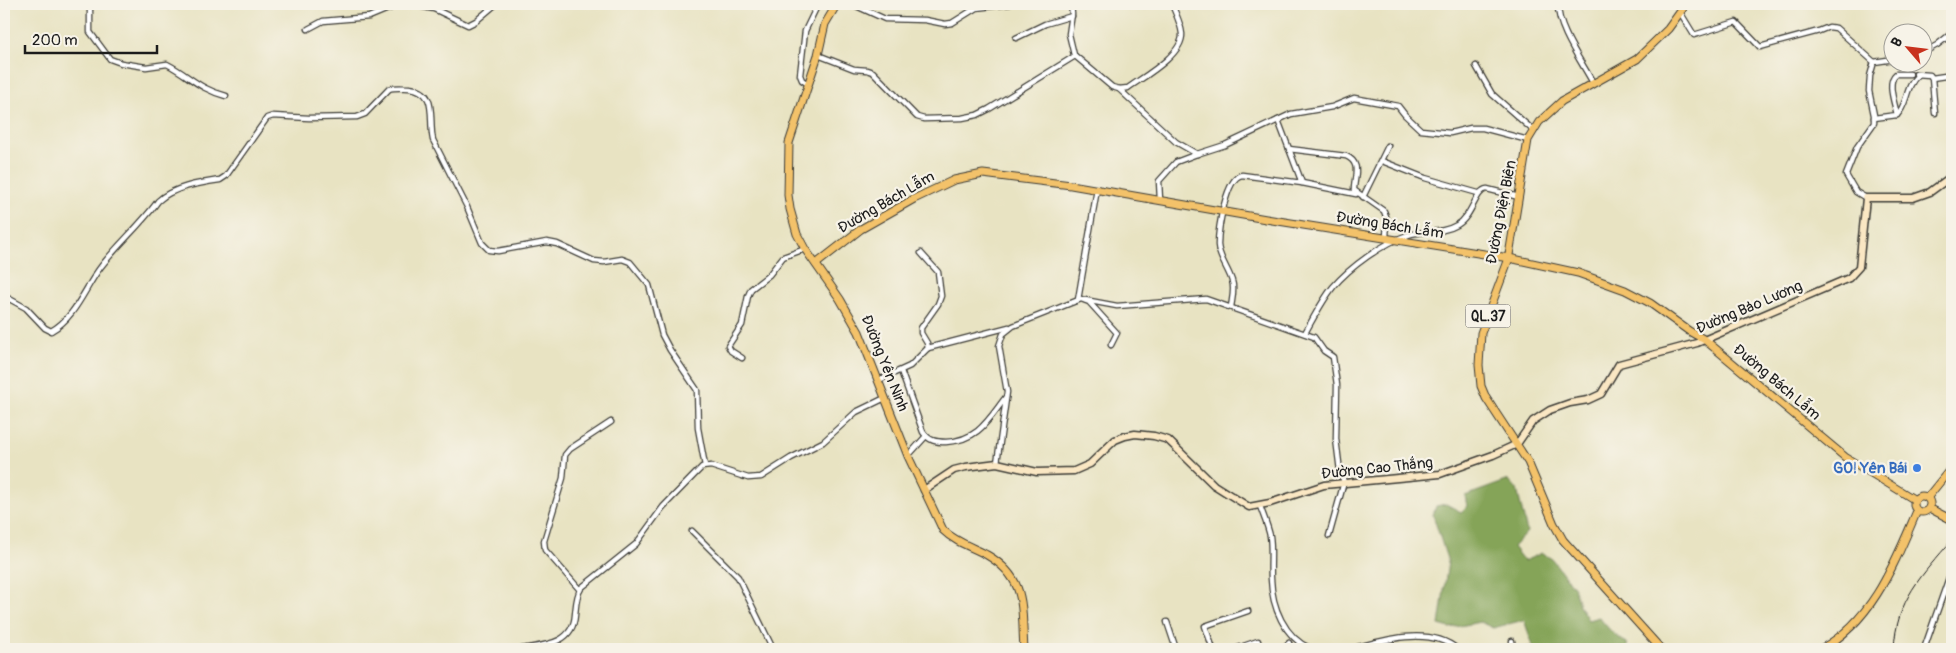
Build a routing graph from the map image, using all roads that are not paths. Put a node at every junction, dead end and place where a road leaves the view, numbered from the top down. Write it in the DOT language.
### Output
graph roads {
  1 [pos="90,4"];
  2 [pos="400,4"];
  3 [pos="409,4"];
  4 [pos="496,4"];
  5 [pos="818,4"];
  6 [pos="837,4"];
  7 [pos="852,4"];
  8 [pos="1010,4"];
  9 [pos="1038,4"];
  10 [pos="1048,4"];
  11 [pos="1071,4"];
  12 [pos="1558,4"];
  13 [pos="1686,4"];
  14 [pos="386,6"];
  15 [pos="1172,6"];
  16 [pos="1680,12"];
  17 [pos="1072,16"];
  18 [pos="308,29"];
  19 [pos="1952,33"];
  20 [pos="1016,38"];
  21 [pos="1934,47"];
  22 [pos="818,55"];
  23 [pos="1075,56"];
  24 [pos="1884,60"];
  25 [pos="1874,62"];
  26 [pos="1476,66"];
  27 [pos="1910,74"];
  28 [pos="1952,74"];
  29 [pos="1932,78"];
  30 [pos="1593,83"];
  31 [pos="808,84"];
  32 [pos="1118,89"];
  33 [pos="226,96"];
  34 [pos="1935,113"];
  35 [pos="1897,115"];
  36 [pos="1874,118"];
  37 [pos="1278,120"];
  38 [pos="1534,131"];
  39 [pos="1528,140"];
  40 [pos="1388,146"];
  41 [pos="1289,149"];
  42 [pos="1197,154"];
  43 [pos="1382,161"];
  44 [pos="1952,176"];
  45 [pos="1302,183"];
  46 [pos="1097,189"];
  47 [pos="1357,194"];
  48 [pos="1478,194"];
  49 [pos="1364,197"];
  50 [pos="1519,197"];
  51 [pos="1866,198"];
  52 [pos="1160,200"];
  53 [pos="1223,211"];
  54 [pos="1386,238"];
  55 [pos="1398,240"];
  56 [pos="805,249"];
  57 [pos="921,253"];
  58 [pos="1509,258"];
  59 [pos="816,264"];
  60 [pos="4,296"];
  61 [pos="1078,300"];
  62 [pos="1085,300"];
  63 [pos="1231,308"];
  64 [pos="1013,326"];
  65 [pos="1305,333"];
  66 [pos="1705,340"];
  67 [pos="1111,346"];
  68 [pos="928,348"];
  69 [pos="742,358"];
  70 [pos="901,371"];
  71 [pos="879,380"];
  72 [pos="1006,397"];
  73 [pos="885,398"];
  74 [pos="611,422"];
  75 [pos="926,436"];
  76 [pos="1517,444"];
  77 [pos="908,456"];
  78 [pos="997,463"];
  79 [pos="705,466"];
  80 [pos="1952,467"];
  81 [pos="1344,482"];
  82 [pos="924,490"];
  83 [pos="1926,498"];
  84 [pos="1915,500"];
  85 [pos="1260,506"];
  86 [pos="1929,508"];
  87 [pos="1918,511"];
  88 [pos="1952,520"];
  89 [pos="692,530"];
  90 [pos="1329,536"];
  91 [pos="1952,569"];
  92 [pos="580,590"];
  93 [pos="1248,611"];
  94 [pos="1167,622"];
  95 [pos="1258,641"];
  96 [pos="1512,641"];
  97 [pos="1289,644"];
  98 [pos="522,649"];
  99 [pos="773,649"];
  100 [pos="1024,649"];
  101 [pos="1176,649"];
  102 [pos="1213,649"];
  103 [pos="1235,649"];
  104 [pos="1283,649"];
  105 [pos="1311,649"];
  106 [pos="1351,649"];
  107 [pos="1458,649"];
  108 [pos="1513,649"];
  109 [pos="1661,649"];
  110 [pos="1821,649"];
  111 [pos="1924,649"];
  1 -- 33 [label="street"];
  2 -- 14 [label="street"];
  3 -- 4 [label="street"];
  5 -- 31 [label="street"];
  6 -- 22 [label="main road, Đường Yên Ninh"];
  7 -- 8 [label="street"];
  9 -- 10 [label="street"];
  11 -- 17 [label="street"];
  12 -- 30 [label="street"];
  13 -- 16 [label="main road, Đường Điện Biên / QL.37"];
  14 -- 18 [label="street"];
  15 -- 32 [label="street"];
  16 -- 25 [label="street"];
  16 -- 30 [label="main road, Đường Điện Biên / QL.37"];
  17 -- 20 [label="street"];
  17 -- 23 [label="street"];
  19 -- 21 [label="street"];
  22 -- 23 [label="street"];
  22 -- 31 [label="main road, Đường Yên Ninh"];
  23 -- 32 [label="street"];
  24 -- 25 [label="street"];
  25 -- 36 [label="street"];
  26 -- 38 [label="street"];
  27 -- 35 [label="street"];
  28 -- 29 [label="street"];
  29 -- 34 [label="street"];
  29 -- 35 [label="street"];
  30 -- 38 [label="main road, Đường Điện Biên / QL.37"];
  31 -- 56 [label="main road, Đường Yên Ninh"];
  32 -- 42 [label="street"];
  35 -- 36 [label="street"];
  36 -- 51 [label="street"];
  37 -- 39 [label="street"];
  37 -- 41 [label="street"];
  37 -- 42 [label="street"];
  38 -- 39 [label="main road, Đường Điện Biên / QL.37"];
  39 -- 50 [label="main road, Đường Điện Biên / QL.37"];
  40 -- 43 [label="street"];
  41 -- 45 [label="street"];
  41 -- 47 [label="street"];
  42 -- 52 [label="street"];
  43 -- 48 [label="street"];
  43 -- 49 [label="street"];
  44 -- 51 [label="street"];
  45 -- 47 [label="street"];
  45 -- 53 [label="street"];
  46 -- 52 [label="main road, Đường Bách Lẫm"];
  46 -- 59 [label="main road, Đường Bách Lẫm"];
  46 -- 61 [label="street"];
  47 -- 49 [label="street"];
  48 -- 50 [label="street"];
  48 -- 55 [label="street"];
  49 -- 54 [label="street"];
  50 -- 58 [label="main road, Đường Điện Biên / QL.37"];
  51 -- 66 [label="street, Đường Bảo Lương"];
  52 -- 53 [label="main road, Đường Bách Lẫm"];
  53 -- 54 [label="main road, Đường Bách Lẫm"];
  53 -- 63 [label="street"];
  54 -- 55 [label="main road, Đường Bách Lẫm"];
  55 -- 58 [label="main road, Đường Bách Lẫm"];
  55 -- 65 [label="street"];
  56 -- 59 [label="main road, Đường Yên Ninh"];
  56 -- 69 [label="street"];
  57 -- 68 [label="street"];
  58 -- 66 [label="main road, Đường Bách Lẫm"];
  58 -- 76 [label="main road, Đường Điện Biên / QL.37"];
  59 -- 71 [label="main road, Đường Yên Ninh"];
  60 -- 79 [label="street"];
  61 -- 62 [label="street"];
  61 -- 64 [label="street"];
  62 -- 63 [label="street"];
  62 -- 67 [label="street"];
  63 -- 65 [label="street"];
  64 -- 68 [label="street"];
  64 -- 72 [label="street"];
  65 -- 81 [label="street"];
  66 -- 76 [label="street, Đường Bảo Lương"];
  66 -- 84 [label="main road, Đường Bách Lẫm"];
  68 -- 70 [label="street"];
  70 -- 71 [label="street"];
  70 -- 75 [label="street"];
  71 -- 73 [label="main road, Đường Yên Ninh"];
  72 -- 75 [label="street"];
  72 -- 78 [label="street"];
  73 -- 77 [label="main road, Đường Yên Ninh"];
  73 -- 79 [label="street"];
  74 -- 92 [label="street"];
  75 -- 77 [label="street"];
  76 -- 81 [label="street, Đường Cao Thắng"];
  76 -- 109 [label="main road, Đường Điện Biên / QL.37"];
  77 -- 82 [label="main road, Đường Yên Ninh"];
  78 -- 82 [label="street"];
  78 -- 85 [label="street"];
  79 -- 92 [label="street"];
  80 -- 83 [label="main road"];
  81 -- 85 [label="street, Đường Cao Thắng"];
  81 -- 90 [label="street"];
  82 -- 100 [label="main road, Đường Yên Ninh"];
  83 -- 84 [label="main road"];
  83 -- 86 [label="main road"];
  84 -- 87 [label="main road"];
  85 -- 105 [label="street"];
  86 -- 87 [label="main road"];
  86 -- 88 [label="main road"];
  87 -- 110 [label="main road"];
  89 -- 99 [label="street"];
  91 -- 111 [label="street"];
  92 -- 98 [label="street"];
  93 -- 102 [label="street"];
  94 -- 101 [label="street"];
  95 -- 103 [label="street"];
  96 -- 108 [label="street"];
  97 -- 104 [label="street"];
  106 -- 107 [label="street"];
}
